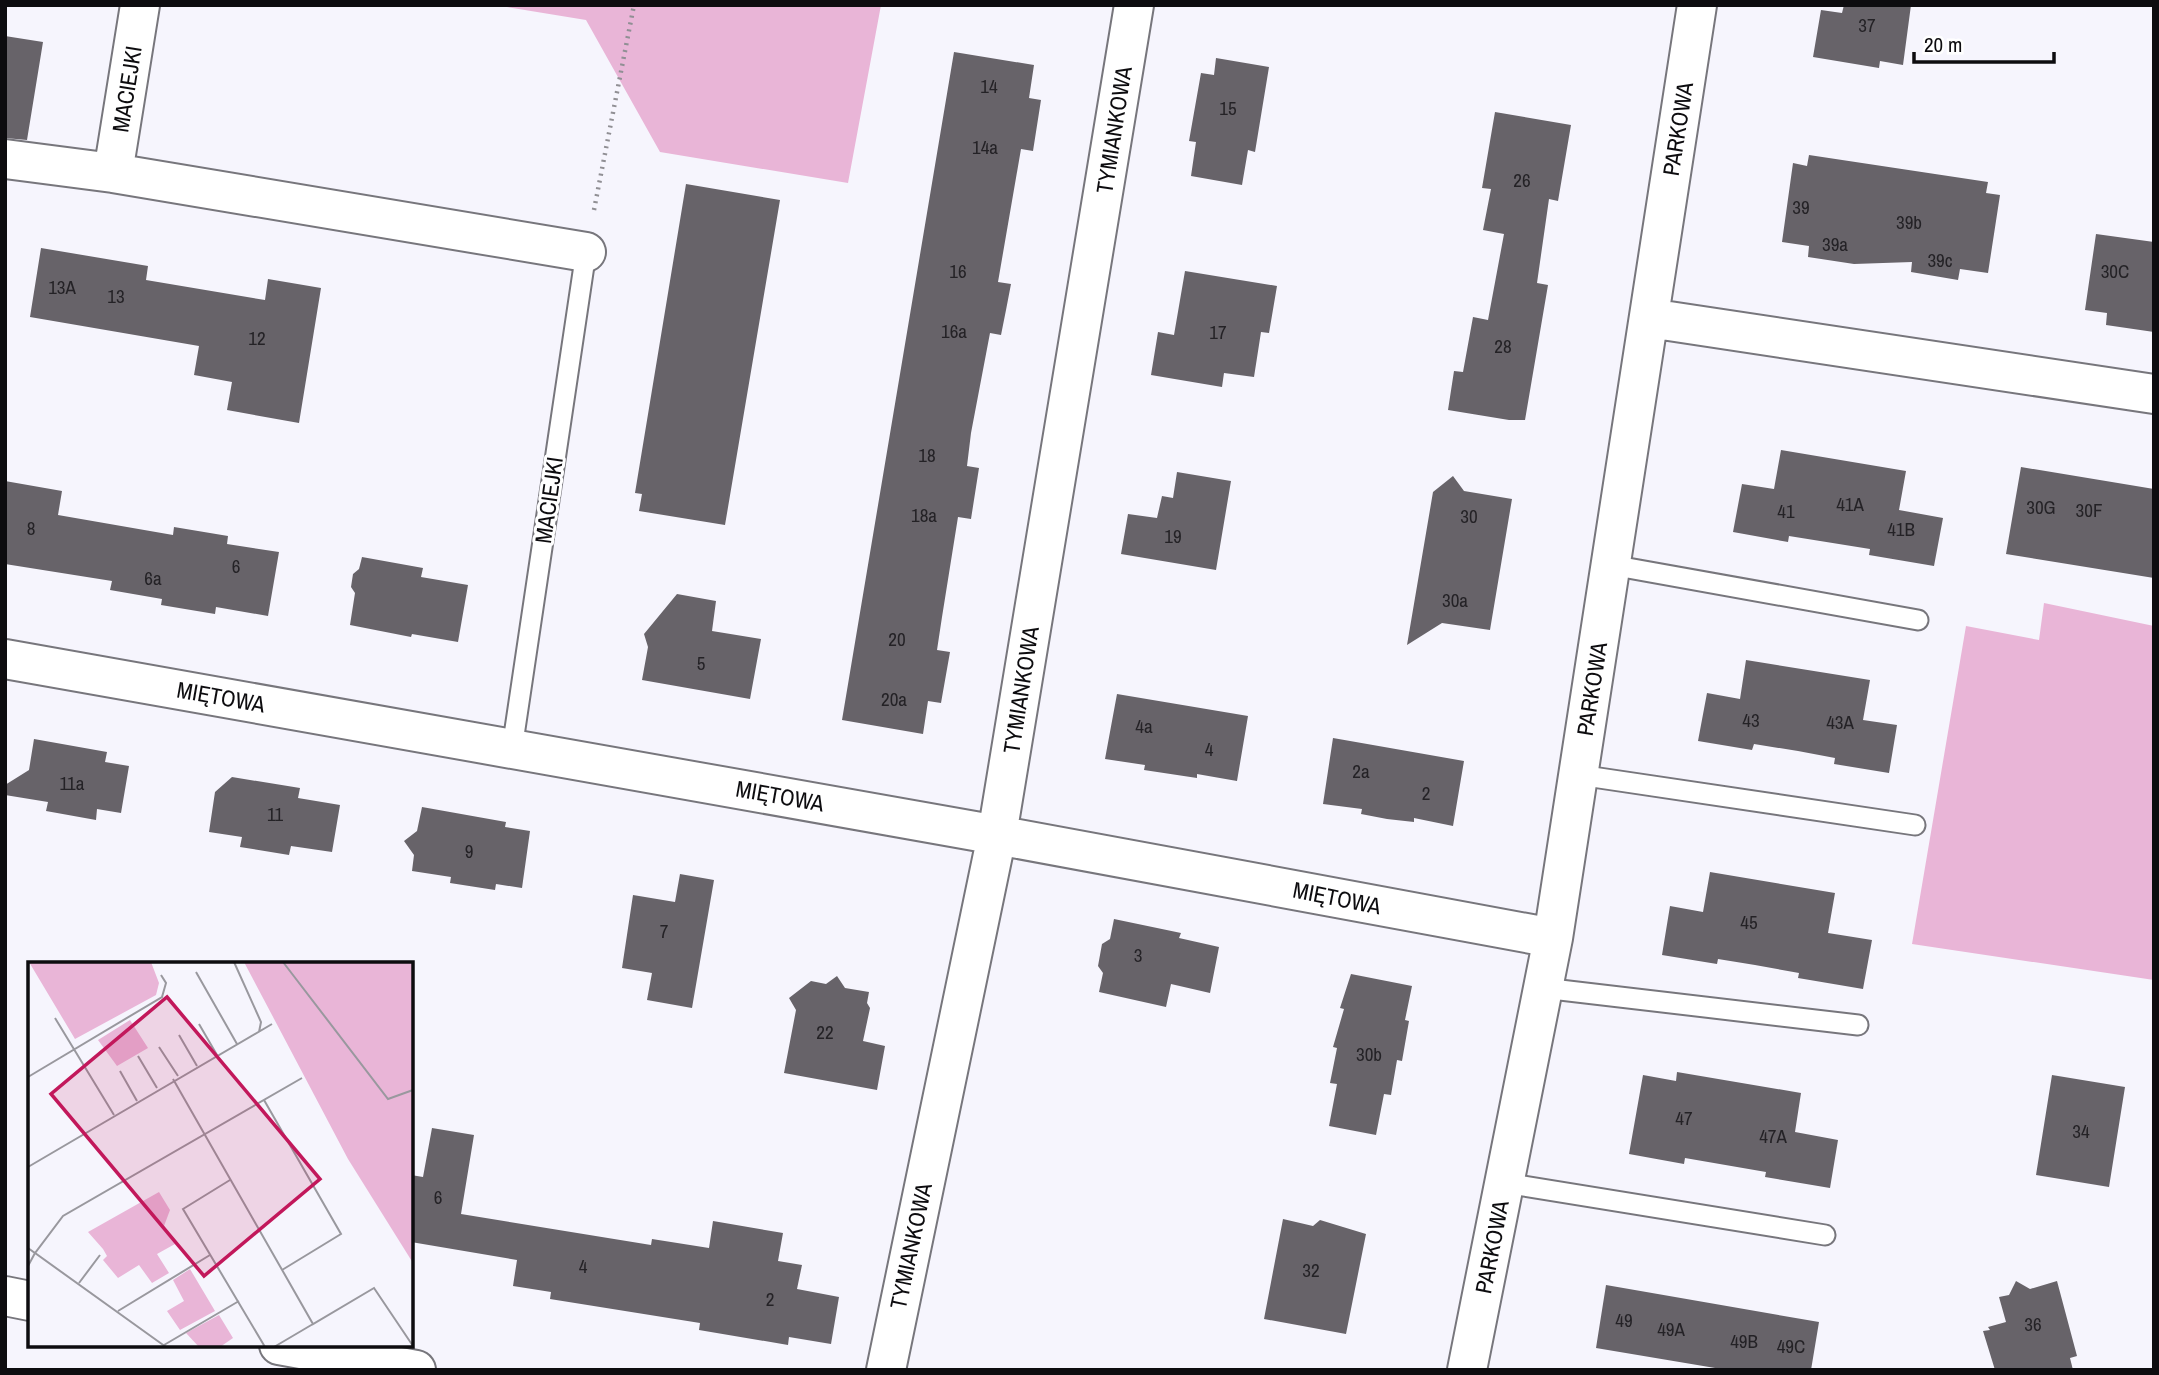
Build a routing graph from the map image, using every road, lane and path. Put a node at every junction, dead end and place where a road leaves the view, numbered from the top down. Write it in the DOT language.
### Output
graph roads {
  1 [pos="140,5"];
  2 [pos="634,5"];
  3 [pos="1134,5"];
  4 [pos="1698,5"];
  5 [pos="5,159"];
  6 [pos="113,173"];
  7 [pos="586,252"];
  8 [pos="1649,318"];
  9 [pos="2154,394"];
  10 [pos="1611,565"];
  11 [pos="1917,620"];
  12 [pos="5,659"];
  13 [pos="512,749"];
  14 [pos="1578,775"];
  15 [pos="1915,825"];
  16 [pos="997,835"];
  17 [pos="1553,938"];
  18 [pos="1544,988"];
  19 [pos="1858,1025"];
  20 [pos="1504,1183"];
  21 [pos="1825,1235"];
  22 [pos="5,1296"];
  23 [pos="28,1301"];
  24 [pos="290,1347"];
  25 [pos="416,1370"];
  26 [pos="886,1370"];
  27 [pos="1467,1370"];
  1 -- 6 [label="street, MACIEJKI"];
  2 -- 7 [label="path"];
  3 -- 16 [label="street, TYMIANKOWA"];
  4 -- 8 [label="street, PARKOWA"];
  5 -- 6 [label="street"];
  6 -- 7 [label="street"];
  7 -- 13 [label="lane, MACIEJKI"];
  8 -- 9 [label="street"];
  8 -- 10 [label="street, PARKOWA"];
  10 -- 11 [label="lane"];
  10 -- 14 [label="street, PARKOWA"];
  12 -- 13 [label="street, MIĘTOWA"];
  13 -- 16 [label="street, MIĘTOWA"];
  14 -- 15 [label="lane"];
  14 -- 17 [label="street, PARKOWA"];
  16 -- 17 [label="street, MIĘTOWA"];
  16 -- 26 [label="street, TYMIANKOWA"];
  17 -- 18 [label="street, PARKOWA"];
  18 -- 19 [label="lane"];
  18 -- 20 [label="street, PARKOWA"];
  20 -- 21 [label="lane"];
  20 -- 27 [label="street, PARKOWA"];
  22 -- 23 [label="street"];
  24 -- 25 [label="street"];
}
